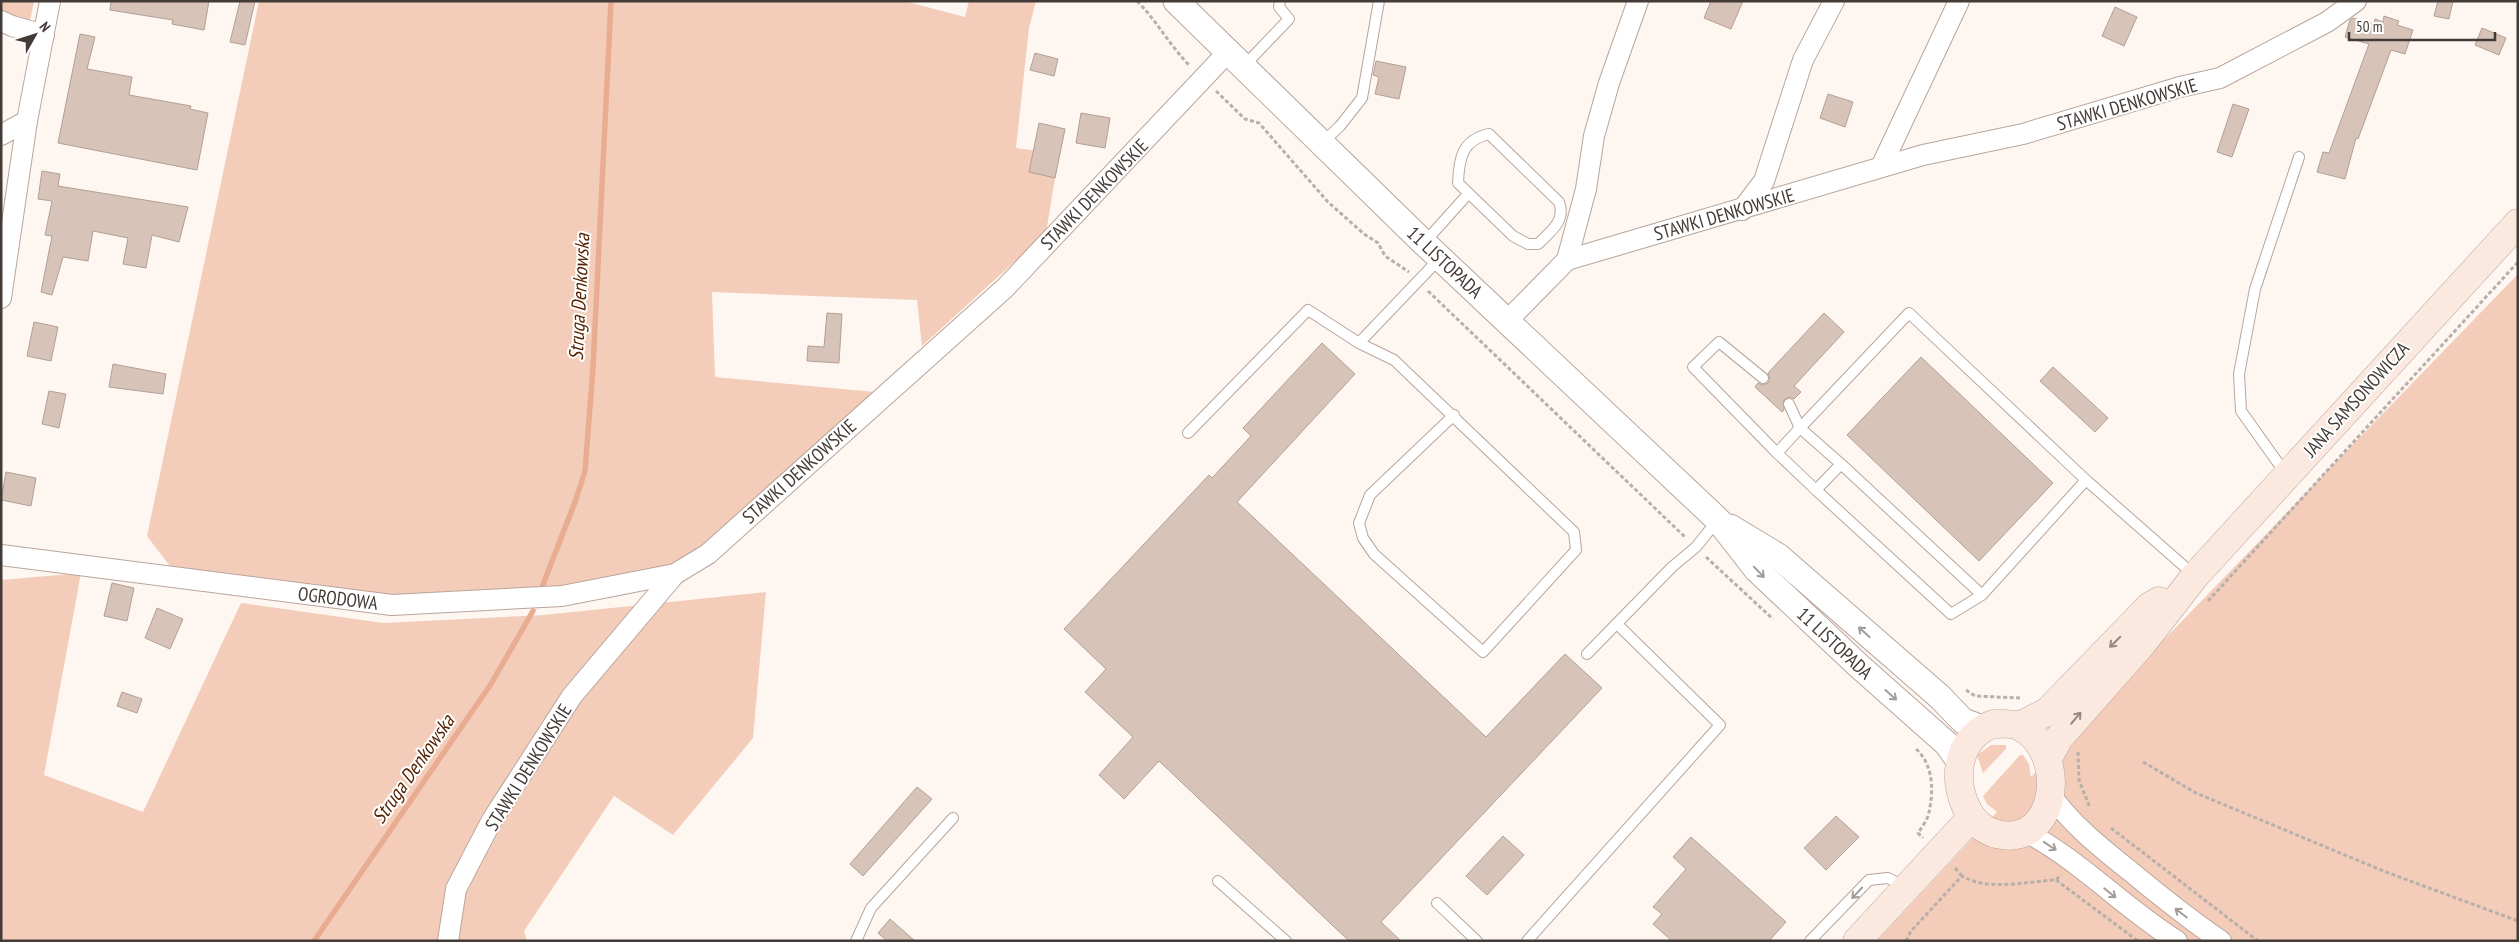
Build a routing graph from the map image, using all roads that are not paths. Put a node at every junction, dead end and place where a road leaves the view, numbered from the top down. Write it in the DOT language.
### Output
graph roads {
  1 [pos="50,1"];
  2 [pos="1176,1"];
  3 [pos="1280,1"];
  4 [pos="1379,1"];
  5 [pos="1638,1"];
  6 [pos="1834,1"];
  7 [pos="1959,1"];
  8 [pos="2356,1"];
  9 [pos="1,21"];
  10 [pos="44,35"];
  11 [pos="1236,60"];
  12 [pos="27,121"];
  13 [pos="1,136"];
  14 [pos="1321,144"];
  15 [pos="2299,157"];
  16 [pos="1882,167"];
  17 [pos="1468,194"];
  18 [pos="1742,210"];
  19 [pos="2518,223"];
  20 [pos="1432,250"];
  21 [pos="1567,260"];
  22 [pos="1,298"];
  23 [pos="1507,321"];
  24 [pos="1359,343"];
  25 [pos="1763,378"];
  26 [pos="1789,404"];
  27 [pos="1454,415"];
  28 [pos="1800,428"];
  29 [pos="1188,433"];
  30 [pos="1777,453"];
  31 [pos="1841,464"];
  32 [pos="2287,475"];
  33 [pos="2086,480"];
  34 [pos="1816,490"];
  35 [pos="1718,520"];
  36 [pos="1,555"];
  37 [pos="675,574"];
  38 [pos="2195,576"];
  39 [pos="1982,595"];
  40 [pos="1617,624"];
  41 [pos="1587,654"];
  42 [pos="2019,726"];
  43 [pos="1982,728"];
  44 [pos="2048,758"];
  45 [pos="1959,761"];
  46 [pos="2050,794"];
  47 [pos="954,818"];
  48 [pos="1971,818"];
  49 [pos="2026,832"];
  50 [pos="1218,882"];
  51 [pos="1906,887"];
  52 [pos="1437,903"];
  53 [pos="448,941"];
  54 [pos="856,941"];
  55 [pos="1286,941"];
  56 [pos="1477,941"];
  57 [pos="1527,941"];
  58 [pos="1810,941"];
  59 [pos="1857,941"];
  60 [pos="2177,941"];
  61 [pos="2221,941"];
  1 -- 10 [label="street"];
  2 -- 11 [label="street, 11 LISTOPADA"];
  3 -- 11 [label="lane"];
  4 -- 14 [label="lane"];
  5 -- 21 [label="street, STAWKI DENKOWSKIE"];
  6 -- 18 [label="street"];
  7 -- 16 [label="street"];
  8 -- 16 [label="street, STAWKI DENKOWSKIE"];
  9 -- 10 [label="street"];
  10 -- 12 [label="street"];
  11 -- 14 [label="street, 11 LISTOPADA"];
  11 -- 37 [label="street, STAWKI DENKOWSKIE"];
  12 -- 13 [label="street"];
  12 -- 22 [label="street"];
  14 -- 20 [label="street, 11 LISTOPADA"];
  15 -- 32 [label="lane"];
  16 -- 18 [label="street, STAWKI DENKOWSKIE"];
  17 -- 17 [label="lane"];
  17 -- 20 [label="lane"];
  18 -- 21 [label="street, STAWKI DENKOWSKIE"];
  19 -- 32 [label="main road, JANA SAMSONOWICZA"];
  20 -- 23 [label="street, 11 LISTOPADA"];
  20 -- 24 [label="lane"];
  21 -- 23 [label="street, STAWKI DENKOWSKIE"];
  23 -- 35 [label="street, 11 LISTOPADA"];
  24 -- 27 [label="lane"];
  24 -- 29 [label="lane"];
  25 -- 30 [label="lane"];
  26 -- 28 [label="lane"];
  27 -- 27 [label="lane"];
  28 -- 30 [label="lane"];
  28 -- 31 [label="lane"];
  28 -- 33 [label="lane"];
  30 -- 34 [label="lane"];
  31 -- 34 [label="lane"];
  31 -- 39 [label="lane"];
  32 -- 38 [label="main road, JANA SAMSONOWICZA"];
  33 -- 38 [label="lane"];
  33 -- 39 [label="lane"];
  34 -- 39 [label="lane"];
  35 -- 40 [label="lane"];
  43 -- 35 [label="street, 11 LISTOPADA, one-way"];
  35 -- 45 [label="street, 11 LISTOPADA, one-way"];
  36 -- 37 [label="street, OGRODOWA"];
  37 -- 53 [label="street, STAWKI DENKOWSKIE"];
  38 -- 42 [label="main road, JANA SAMSONOWICZA, one-way"];
  44 -- 38 [label="main road, JANA SAMSONOWICZA, one-way"];
  40 -- 41 [label="lane"];
  40 -- 57 [label="lane"];
  42 -- 43 [label="main road"];
  42 -- 44 [label="main road"];
  43 -- 45 [label="main road"];
  44 -- 46 [label="main road"];
  45 -- 48 [label="main road"];
  46 -- 49 [label="main road"];
  61 -- 46 [label="street, one-way"];
  47 -- 54 [label="lane"];
  48 -- 49 [label="main road"];
  48 -- 51 [label="main road"];
  49 -- 60 [label="street, one-way"];
  50 -- 55 [label="lane"];
  51 -- 58 [label="lane, one-way"];
  51 -- 59 [label="main road"];
  52 -- 56 [label="lane"];
}
